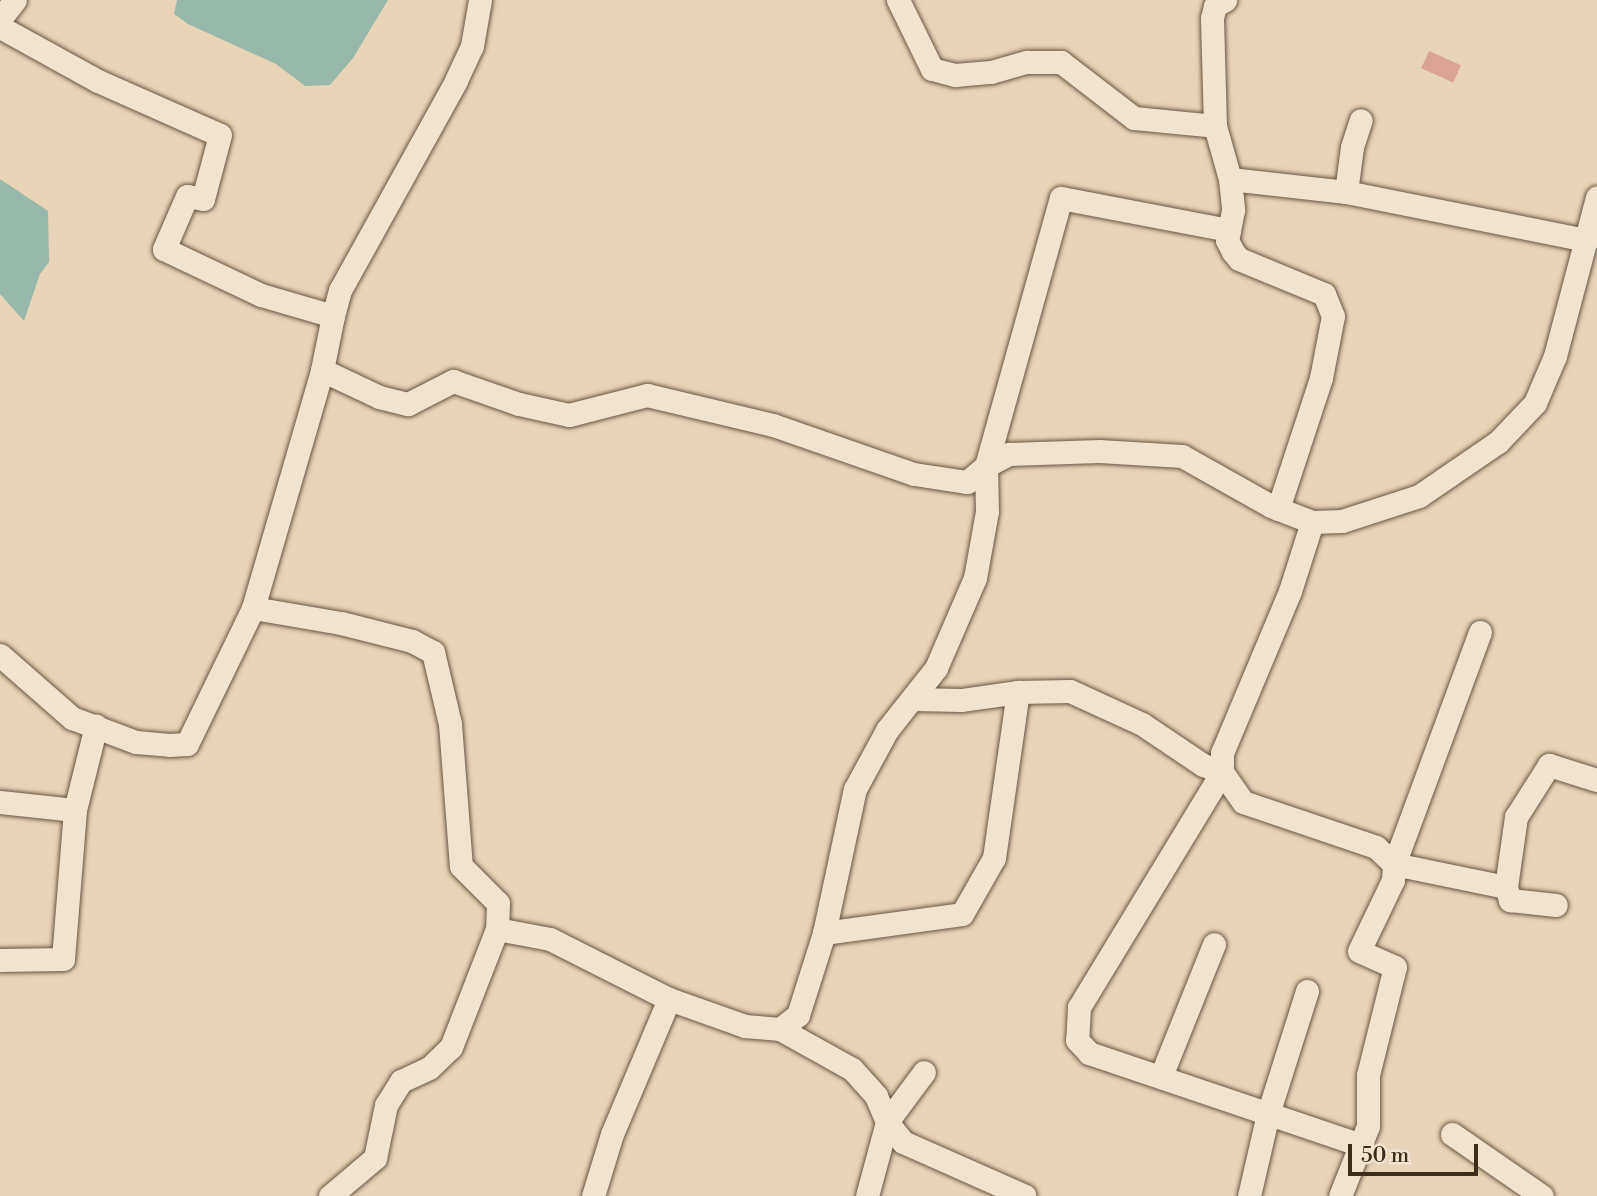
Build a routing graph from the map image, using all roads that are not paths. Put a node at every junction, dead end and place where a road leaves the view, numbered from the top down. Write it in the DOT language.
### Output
graph roads {
  1 [pos="15,0"];
  2 [pos="480,0"];
  3 [pos="898,0"];
  4 [pos="1225,0"];
  5 [pos="0,19"];
  6 [pos="0,27"];
  7 [pos="1362,120"];
  8 [pos="1215,126"];
  9 [pos="1230,179"];
  10 [pos="1346,192"];
  11 [pos="1597,197"];
  12 [pos="1229,230"];
  13 [pos="1587,240"];
  14 [pos="333,316"];
  15 [pos="322,370"];
  16 [pos="986,466"];
  17 [pos="1278,509"];
  18 [pos="1312,522"];
  19 [pos="253,608"];
  20 [pos="1480,632"];
  21 [pos="0,655"];
  22 [pos="1018,692"];
  23 [pos="912,699"];
  24 [pos="96,726"];
  25 [pos="1222,772"];
  26 [pos="1597,780"];
  27 [pos="0,802"];
  28 [pos="75,810"];
  29 [pos="1394,864"];
  30 [pos="1506,887"];
  31 [pos="1556,905"];
  32 [pos="497,929"];
  33 [pos="824,933"];
  34 [pos="1214,944"];
  35 [pos="0,960"];
  36 [pos="1307,990"];
  37 [pos="669,999"];
  38 [pos="780,1029"];
  39 [pos="924,1072"];
  40 [pos="1161,1076"];
  41 [pos="1268,1114"];
  42 [pos="887,1122"];
  43 [pos="1452,1134"];
  44 [pos="1362,1145"];
  45 [pos="978,1187"];
  46 [pos="330,1196"];
  47 [pos="593,1196"];
  48 [pos="867,1196"];
  49 [pos="1025,1196"];
  50 [pos="1249,1196"];
  51 [pos="1340,1196"];
  52 [pos="1542,1196"];
  1 -- 5 [label="street"];
  2 -- 14 [label="street"];
  3 -- 8 [label="street"];
  4 -- 8 [label="street"];
  6 -- 14 [label="street"];
  7 -- 10 [label="street"];
  8 -- 9 [label="street"];
  9 -- 10 [label="street"];
  9 -- 12 [label="street"];
  10 -- 13 [label="street"];
  11 -- 13 [label="street"];
  12 -- 16 [label="street"];
  12 -- 17 [label="street"];
  13 -- 18 [label="street"];
  14 -- 15 [label="street"];
  15 -- 16 [label="street"];
  15 -- 19 [label="street"];
  16 -- 17 [label="street"];
  16 -- 23 [label="street"];
  17 -- 18 [label="street"];
  18 -- 25 [label="street"];
  19 -- 24 [label="street"];
  19 -- 32 [label="street"];
  20 -- 29 [label="street"];
  21 -- 24 [label="street"];
  22 -- 23 [label="street"];
  22 -- 25 [label="street"];
  22 -- 33 [label="street"];
  23 -- 33 [label="street"];
  24 -- 28 [label="street"];
  25 -- 29 [label="street"];
  25 -- 40 [label="street"];
  26 -- 30 [label="street"];
  27 -- 28 [label="street"];
  28 -- 35 [label="street"];
  29 -- 30 [label="street"];
  29 -- 44 [label="street"];
  30 -- 31 [label="street"];
  32 -- 37 [label="street"];
  32 -- 46 [label="street"];
  33 -- 38 [label="street"];
  34 -- 40 [label="street"];
  36 -- 41 [label="street"];
  37 -- 38 [label="street"];
  37 -- 47 [label="street"];
  38 -- 42 [label="street"];
  39 -- 42 [label="street"];
  40 -- 41 [label="street"];
  41 -- 44 [label="street"];
  41 -- 50 [label="street"];
  42 -- 45 [label="street"];
  42 -- 48 [label="street"];
  43 -- 52 [label="street"];
  44 -- 51 [label="street"];
  45 -- 49 [label="street"];
}
